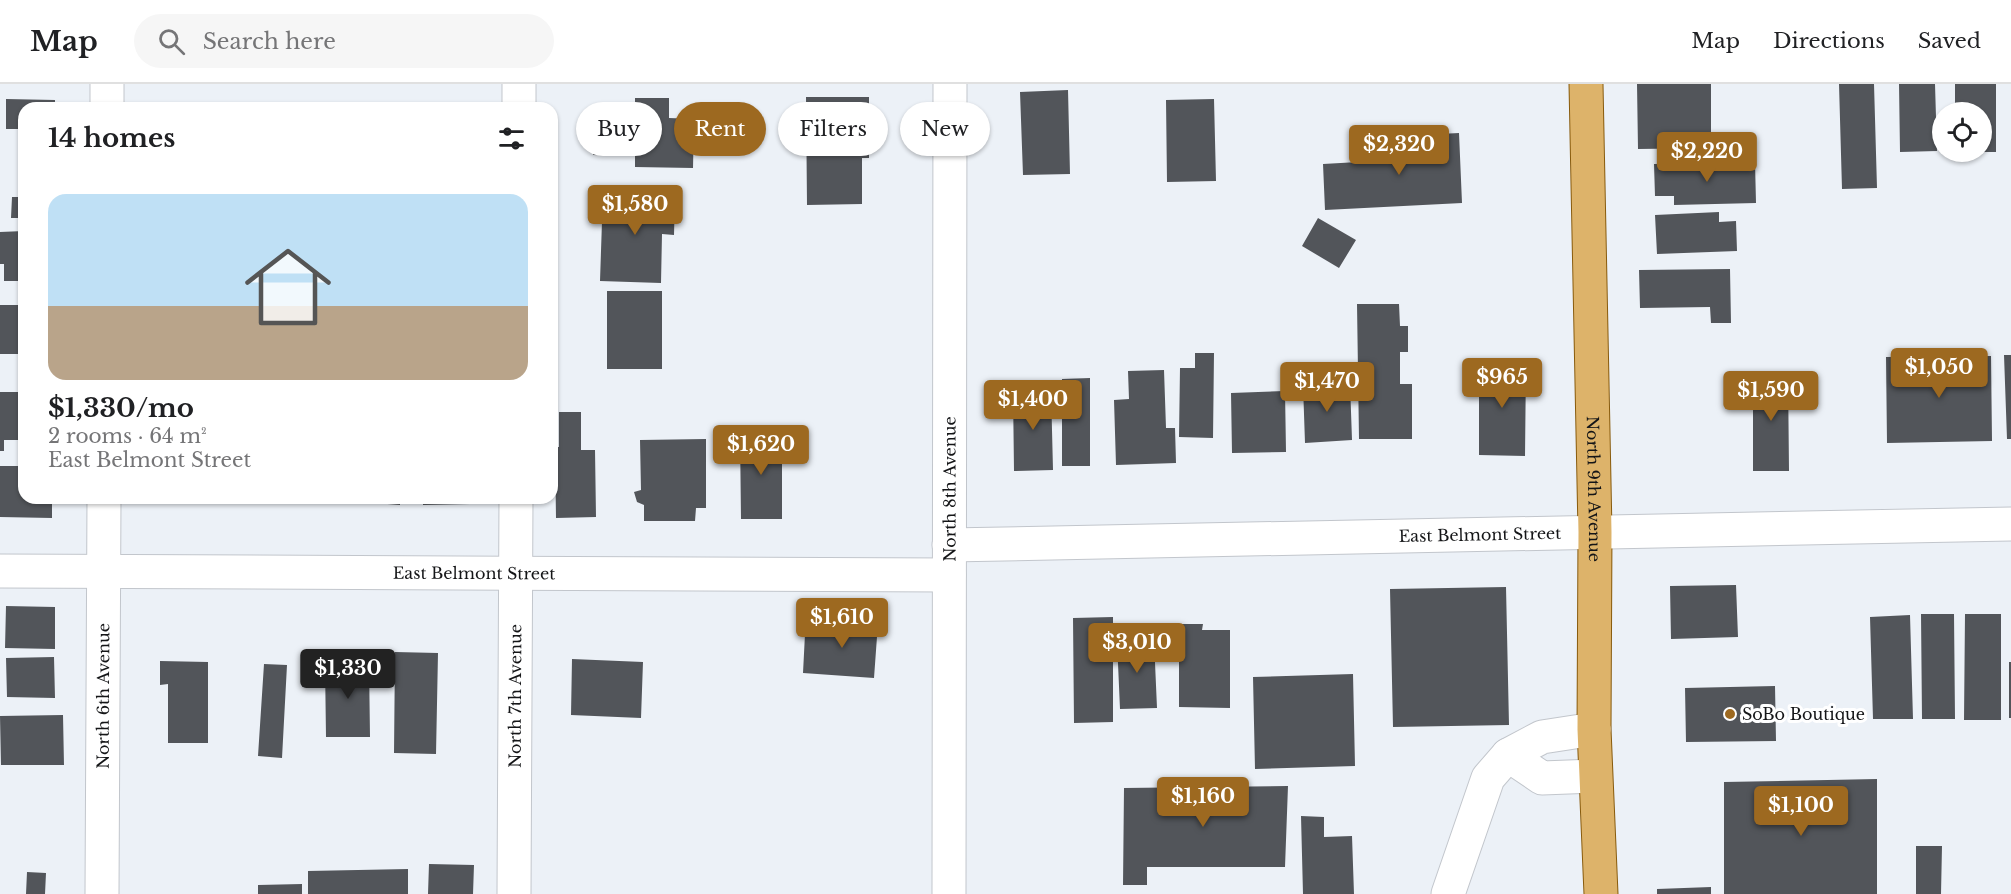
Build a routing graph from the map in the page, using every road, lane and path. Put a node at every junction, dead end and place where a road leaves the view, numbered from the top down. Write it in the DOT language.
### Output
graph roads {
  1 [pos="107,84"];
  2 [pos="519,84"];
  3 [pos="950,84"];
  4 [pos="1586,84"];
  5 [pos="107,102"];
  6 [pos="519,102"];
  7 [pos="104,504"];
  8 [pos="516,504"];
  9 [pos="2011,524"];
  10 [pos="1595,532"];
  11 [pos="949,560"];
  12 [pos="0,571"];
  13 [pos="104,572"];
  14 [pos="515,573"];
  15 [pos="1594,729"];
  16 [pos="1508,755"];
  17 [pos="1595,776"];
  18 [pos="102,894"];
  19 [pos="513,894"];
  20 [pos="949,894"];
  21 [pos="1448,894"];
  22 [pos="1601,894"];
  1 -- 5 [label="street"];
  2 -- 6 [label="street"];
  3 -- 11 [label="street, North 8th Avenue"];
  4 -- 10 [label="main road, North 9th Avenue"];
  7 -- 13 [label="street, North 6th Avenue"];
  8 -- 14 [label="street, North 7th Avenue"];
  9 -- 10 [label="street, East Belmont Street"];
  10 -- 11 [label="street, East Belmont Street"];
  10 -- 15 [label="main road, North 9th Avenue"];
  11 -- 14 [label="street, East Belmont Street"];
  11 -- 20 [label="street, North 8th Avenue"];
  12 -- 13 [label="street, East Belmont Street"];
  13 -- 14 [label="street, East Belmont Street"];
  13 -- 18 [label="street, North 6th Avenue"];
  14 -- 19 [label="street, North 7th Avenue"];
  15 -- 16 [label="street"];
  15 -- 17 [label="main road, North 9th Avenue"];
  16 -- 17 [label="street"];
  16 -- 21 [label="street"];
  17 -- 22 [label="main road, North 9th Avenue"];
}
